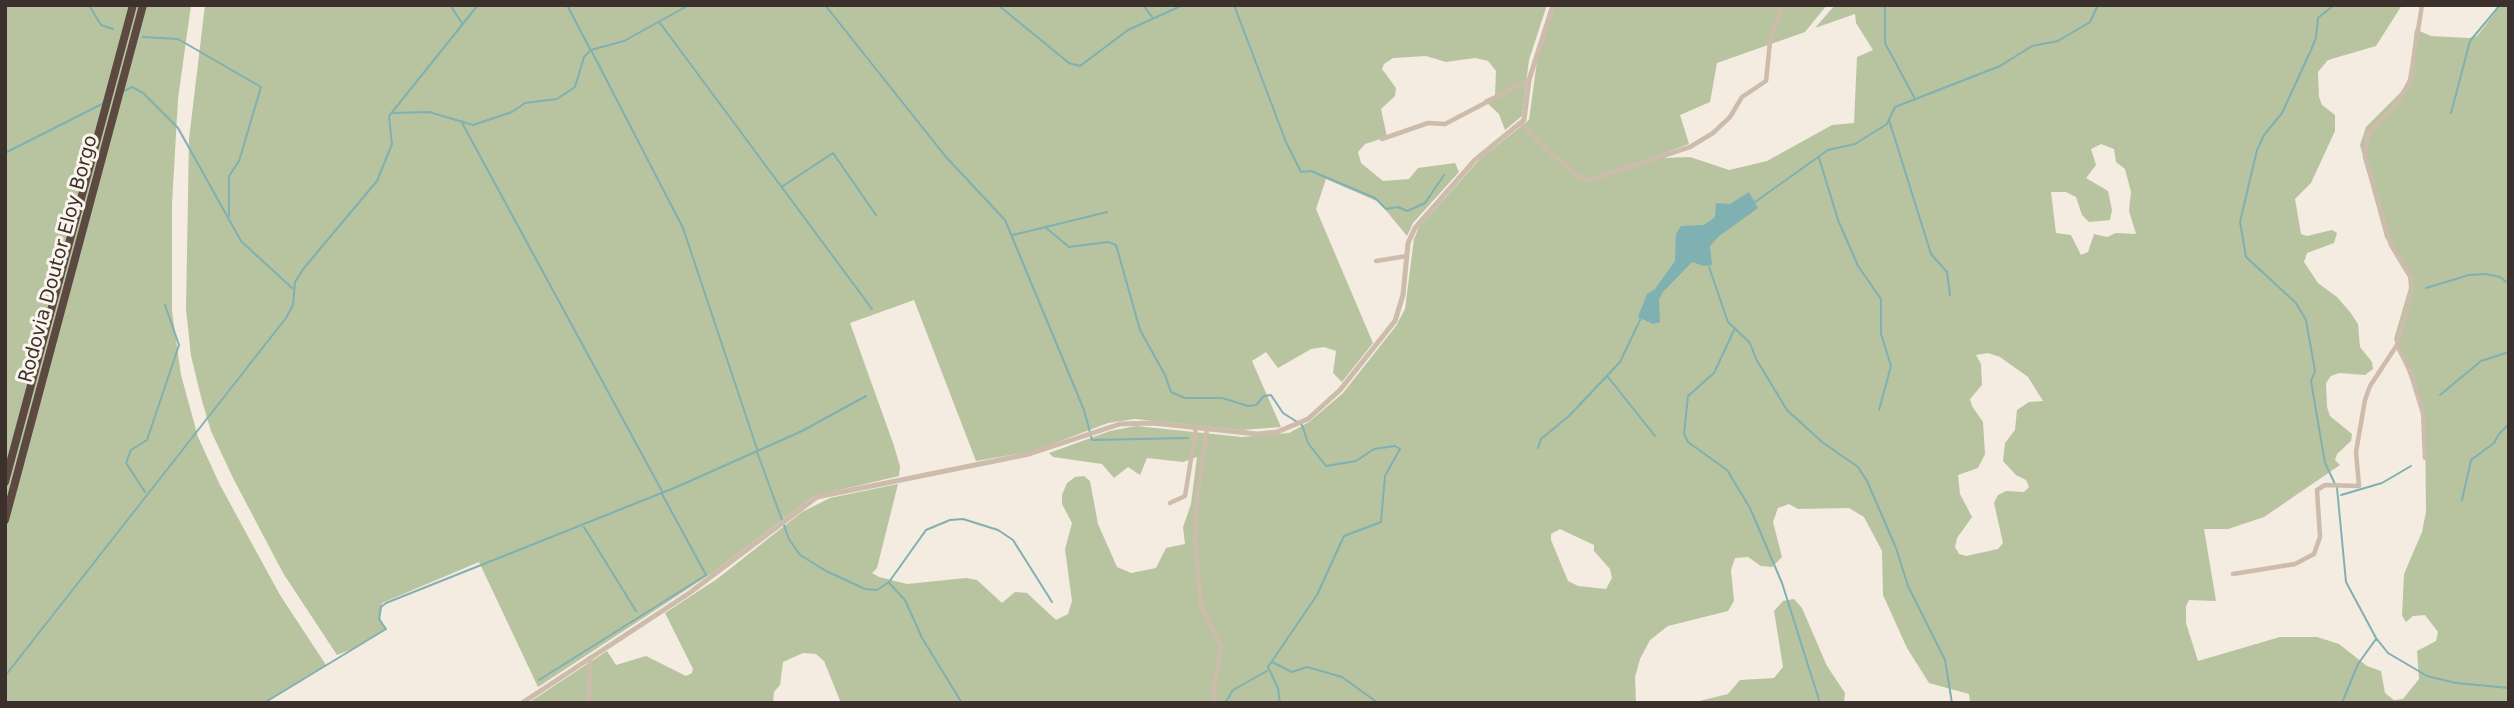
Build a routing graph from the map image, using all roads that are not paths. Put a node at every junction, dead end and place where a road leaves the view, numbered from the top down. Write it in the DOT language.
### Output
graph roads {
  1 [pos="133,5"];
  2 [pos="143,5"];
  3 [pos="1553,5"];
  4 [pos="1782,5"];
  5 [pos="2422,5"];
  6 [pos="1530,80"];
  7 [pos="1521,123"];
  8 [pos="1382,139"];
  9 [pos="1406,256"];
  10 [pos="1376,261"];
  11 [pos="2397,345"];
  12 [pos="1196,428"];
  13 [pos="1207,429"];
  14 [pos="2425,458"];
  15 [pos="5,482"];
  16 [pos="1170,503"];
  17 [pos="5,520"];
  18 [pos="2233,574"];
  19 [pos="590,658"];
  20 [pos="522,703"];
  21 [pos="589,703"];
  22 [pos="1215,703"];
  1 -- 15 [label="highway, Rodovia Doutor Eloy Borgo"];
  2 -- 17 [label="highway, Rodovia Doutor Eloy Borgo"];
  3 -- 6 [label="street"];
  4 -- 7 [label="street"];
  5 -- 11 [label="street"];
  6 -- 7 [label="street"];
  6 -- 8 [label="street"];
  7 -- 9 [label="street"];
  9 -- 10 [label="street"];
  9 -- 13 [label="street"];
  11 -- 14 [label="street"];
  11 -- 18 [label="street"];
  12 -- 13 [label="street"];
  12 -- 16 [label="street"];
  12 -- 19 [label="street"];
  13 -- 22 [label="street"];
  19 -- 20 [label="street"];
  19 -- 21 [label="street"];
}
